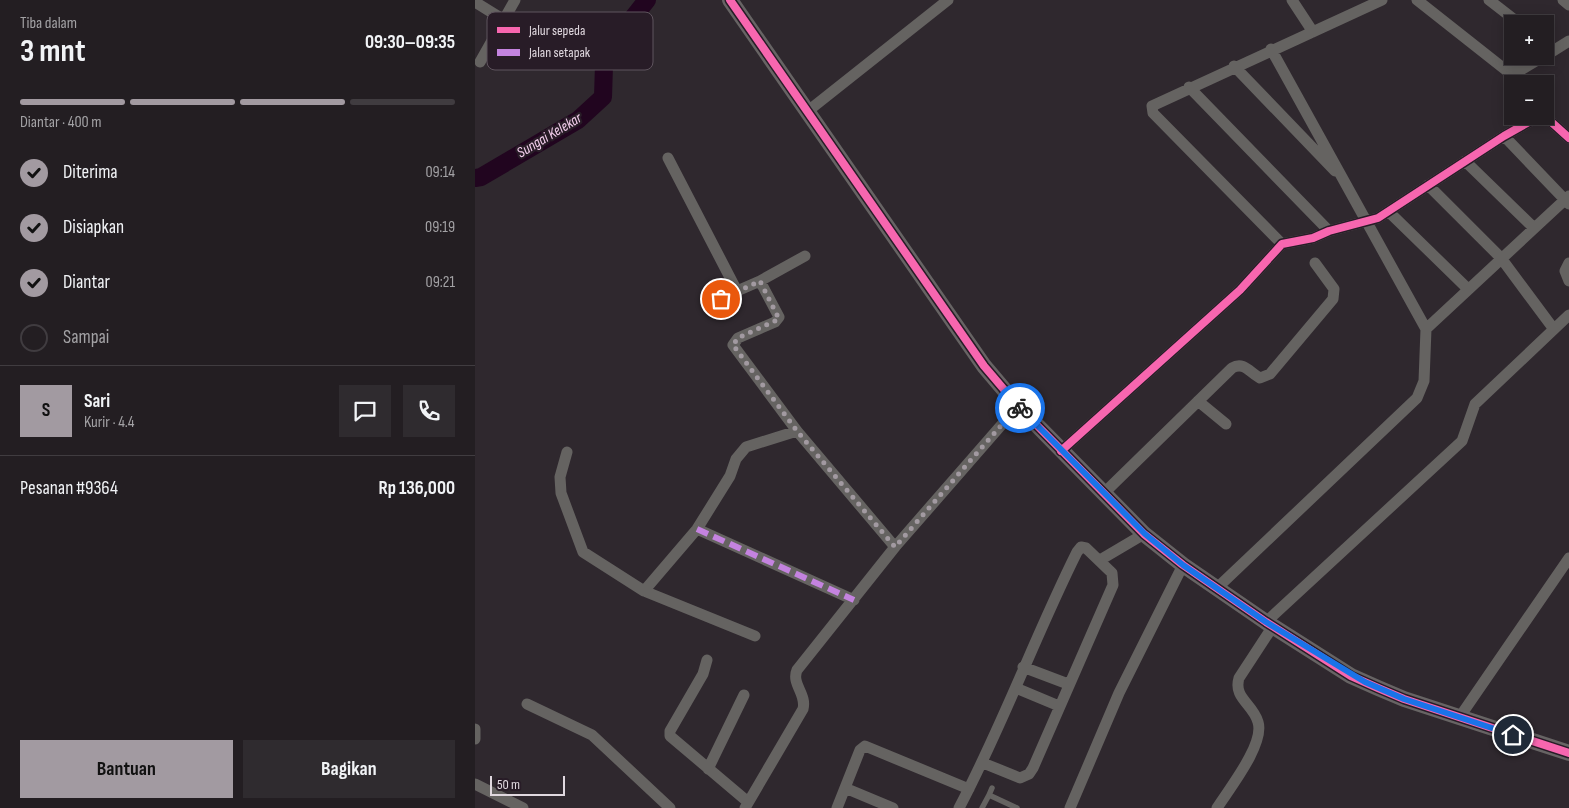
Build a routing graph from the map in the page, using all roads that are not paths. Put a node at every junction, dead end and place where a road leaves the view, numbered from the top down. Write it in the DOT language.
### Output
graph roads {
  1 [pos="515,0"];
  2 [pos="730,0"];
  3 [pos="948,0"];
  4 [pos="1293,0"];
  5 [pos="1382,0"];
  6 [pos="1417,0"];
  7 [pos="1489,0"];
  8 [pos="1563,0"];
  9 [pos="475,2"];
  10 [pos="1569,5"];
  11 [pos="491,12"];
  12 [pos="508,12"];
  13 [pos="1508,15"];
  14 [pos="1313,32"];
  15 [pos="1569,41"];
  16 [pos="1271,49"];
  17 [pos="487,50"];
  18 [pos="1554,50"];
  19 [pos="480,62"];
  20 [pos="1529,65"];
  21 [pos="1234,66"];
  22 [pos="1189,87"];
  23 [pos="808,111"];
  24 [pos="1504,136"];
  25 [pos="1569,138"];
  26 [pos="668,158"];
  27 [pos="1465,161"];
  28 [pos="1348,185"];
  29 [pos="1428,186"];
  30 [pos="1568,200"];
  31 [pos="1389,212"];
  32 [pos="1367,222"];
  33 [pos="1534,228"];
  34 [pos="1329,231"];
  35 [pos="1282,244"];
  36 [pos="805,256"];
  37 [pos="1501,258"];
  38 [pos="1315,263"];
  39 [pos="1569,263"];
  40 [pos="760,281"];
  41 [pos="1569,281"];
  42 [pos="1468,289"];
  43 [pos="737,291"];
  44 [pos="721,299"];
  45 [pos="1569,315"];
  46 [pos="1553,328"];
  47 [pos="1427,329"];
  48 [pos="1198,401"];
  49 [pos="1018,406"];
  50 [pos="1225,424"];
  51 [pos="797,431"];
  52 [pos="1061,451"];
  53 [pos="567,452"];
  54 [pos="1103,494"];
  55 [pos="697,529"];
  56 [pos="1145,534"];
  57 [pos="895,547"];
  58 [pos="1569,558"];
  59 [pos="1100,560"];
  60 [pos="1183,565"];
  61 [pos="1217,588"];
  62 [pos="644,591"];
  63 [pos="854,600"];
  64 [pos="1269,624"];
  65 [pos="755,636"];
  66 [pos="707,660"];
  67 [pos="1023,667"];
  68 [pos="1068,684"];
  69 [pos="1015,688"];
  70 [pos="743,695"];
  71 [pos="527,704"];
  72 [pos="1059,706"];
  73 [pos="1459,718"];
  74 [pos="475,729"];
  75 [pos="475,739"];
  76 [pos="1569,753"];
  77 [pos="983,762"];
  78 [pos="708,769"];
  79 [pos="475,784"];
  80 [pos="845,788"];
  81 [pos="992,788"];
  82 [pos="969,789"];
  83 [pos="989,795"];
  84 [pos="746,805"];
  85 [pos="523,808"];
  86 [pos="670,808"];
  87 [pos="837,808"];
  88 [pos="893,808"];
  89 [pos="959,808"];
  90 [pos="982,808"];
  91 [pos="1017,808"];
  92 [pos="1070,808"];
  93 [pos="1217,808"];
  1 -- 12 [label="street"];
  2 -- 23 [label="street"];
  3 -- 23 [label="street"];
  4 -- 14 [label="street"];
  5 -- 14 [label="street"];
  6 -- 20 [label="street"];
  7 -- 13 [label="street"];
  8 -- 10 [label="street"];
  9 -- 11 [label="street"];
  14 -- 16 [label="street"];
  15 -- 18 [label="street"];
  16 -- 21 [label="street"];
  16 -- 28 [label="street"];
  17 -- 19 [label="street"];
  21 -- 22 [label="street"];
  21 -- 28 [label="street"];
  22 -- 34 [label="street"];
  22 -- 35 [label="street"];
  23 -- 49 [label="street"];
  24 -- 25 [label="street"];
  24 -- 27 [label="street"];
  24 -- 30 [label="street"];
  26 -- 43 [label="street"];
  27 -- 29 [label="street"];
  27 -- 33 [label="street"];
  28 -- 32 [label="street"];
  29 -- 31 [label="street"];
  29 -- 37 [label="street"];
  30 -- 33 [label="street"];
  31 -- 32 [label="street"];
  31 -- 42 [label="street"];
  32 -- 34 [label="street"];
  32 -- 47 [label="street"];
  33 -- 37 [label="street"];
  34 -- 35 [label="street"];
  35 -- 52 [label="street"];
  36 -- 40 [label="street"];
  37 -- 42 [label="street"];
  37 -- 46 [label="street"];
  38 -- 48 [label="street"];
  39 -- 41 [label="street"];
  40 -- 43 [label="street"];
  40 -- 51 [label="street"];
  42 -- 47 [label="street"];
  43 -- 44 [label="street"];
  45 -- 46 [label="street"];
  46 -- 64 [label="street"];
  47 -- 61 [label="street"];
  48 -- 50 [label="street"];
  48 -- 54 [label="street"];
  49 -- 52 [label="street"];
  49 -- 57 [label="street"];
  51 -- 55 [label="street"];
  51 -- 57 [label="street"];
  52 -- 54 [label="street"];
  53 -- 62 [label="street"];
  54 -- 56 [label="street"];
  55 -- 62 [label="street"];
  55 -- 63 [label="street"];
  56 -- 59 [label="street"];
  56 -- 60 [label="street"];
  57 -- 63 [label="street"];
  58 -- 73 [label="street"];
  59 -- 67 [label="street"];
  59 -- 68 [label="street"];
  60 -- 61 [label="street"];
  60 -- 92 [label="street"];
  61 -- 64 [label="street"];
  62 -- 65 [label="street"];
  63 -- 84 [label="street"];
  64 -- 73 [label="street"];
  64 -- 93 [label="street"];
  66 -- 78 [label="street"];
  67 -- 68 [label="street"];
  67 -- 69 [label="street"];
  68 -- 72 [label="street"];
  69 -- 72 [label="street"];
  69 -- 77 [label="street"];
  70 -- 78 [label="street"];
  71 -- 86 [label="street"];
  72 -- 77 [label="street"];
  73 -- 76 [label="street"];
  74 -- 75 [label="street"];
  77 -- 82 [label="street"];
  78 -- 84 [label="street"];
  79 -- 85 [label="street"];
  80 -- 82 [label="street"];
  80 -- 87 [label="street"];
  80 -- 88 [label="street"];
  81 -- 83 [label="lane"];
  82 -- 89 [label="street"];
  83 -- 90 [label="lane"];
  83 -- 91 [label="lane"];
}
